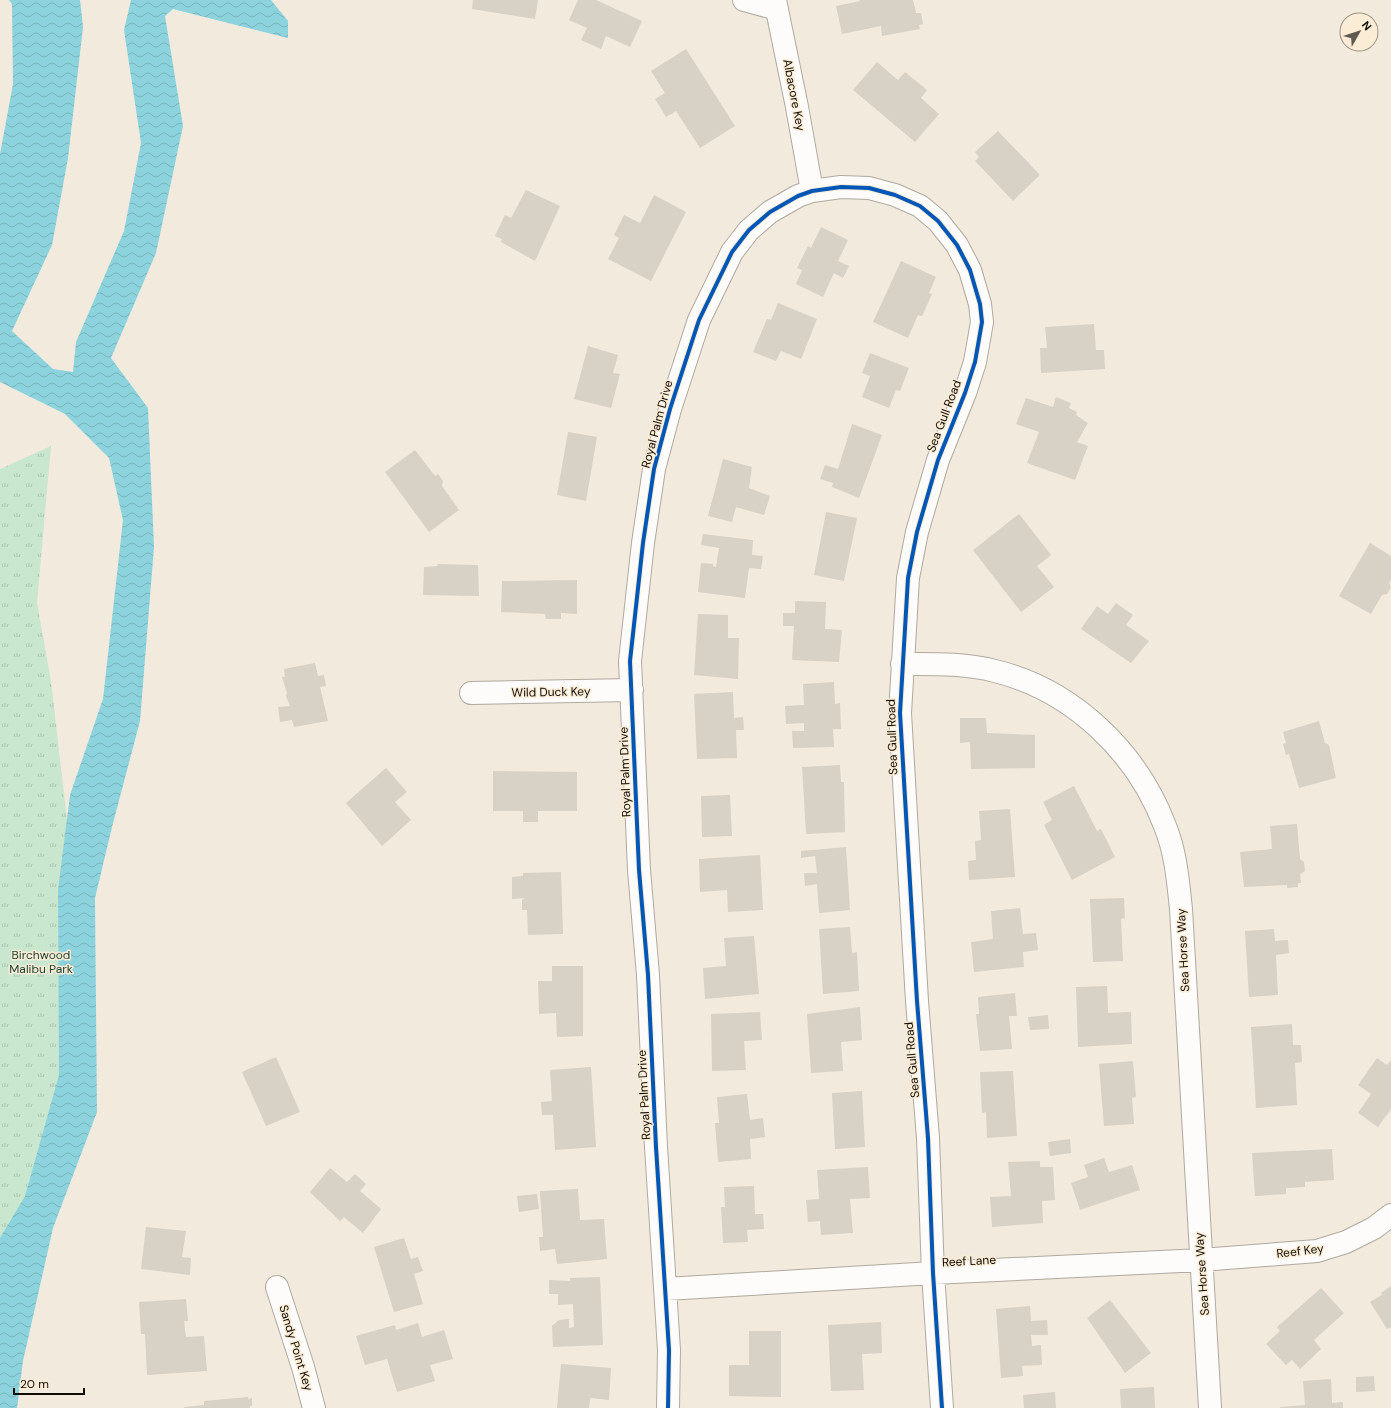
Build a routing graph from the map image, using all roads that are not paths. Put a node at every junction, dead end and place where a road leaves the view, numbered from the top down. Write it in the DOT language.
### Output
graph roads {
  1 [pos="744,0"];
  2 [pos="776,5"];
  3 [pos="812,191"];
  4 [pos="902,664"];
  5 [pos="632,690"];
  6 [pos="471,693"];
  7 [pos="1391,1215"];
  8 [pos="1201,1260"];
  9 [pos="933,1273"];
  10 [pos="277,1287"];
  11 [pos="666,1290"];
  12 [pos="314,1408"];
  13 [pos="668,1408"];
  14 [pos="942,1408"];
  15 [pos="1210,1408"];
  1 -- 2 [label="street"];
  2 -- 3 [label="street, Albacore Key"];
  3 -- 4 [label="street, Sea Gull Road"];
  3 -- 5 [label="street, Royal Palm Drive"];
  4 -- 8 [label="street, Sea Horse Way"];
  4 -- 9 [label="street, Sea Gull Road"];
  5 -- 6 [label="street, Wild Duck Key"];
  5 -- 11 [label="street, Royal Palm Drive"];
  7 -- 8 [label="street, Reef Key"];
  8 -- 9 [label="street, Reef Lane"];
  8 -- 15 [label="street, Sea Horse Way"];
  9 -- 11 [label="street, Reef Lane"];
  9 -- 14 [label="street, Sea Gull Road"];
  10 -- 12 [label="street, Sandy Point Key"];
  11 -- 13 [label="street, Royal Palm Drive"];
}
